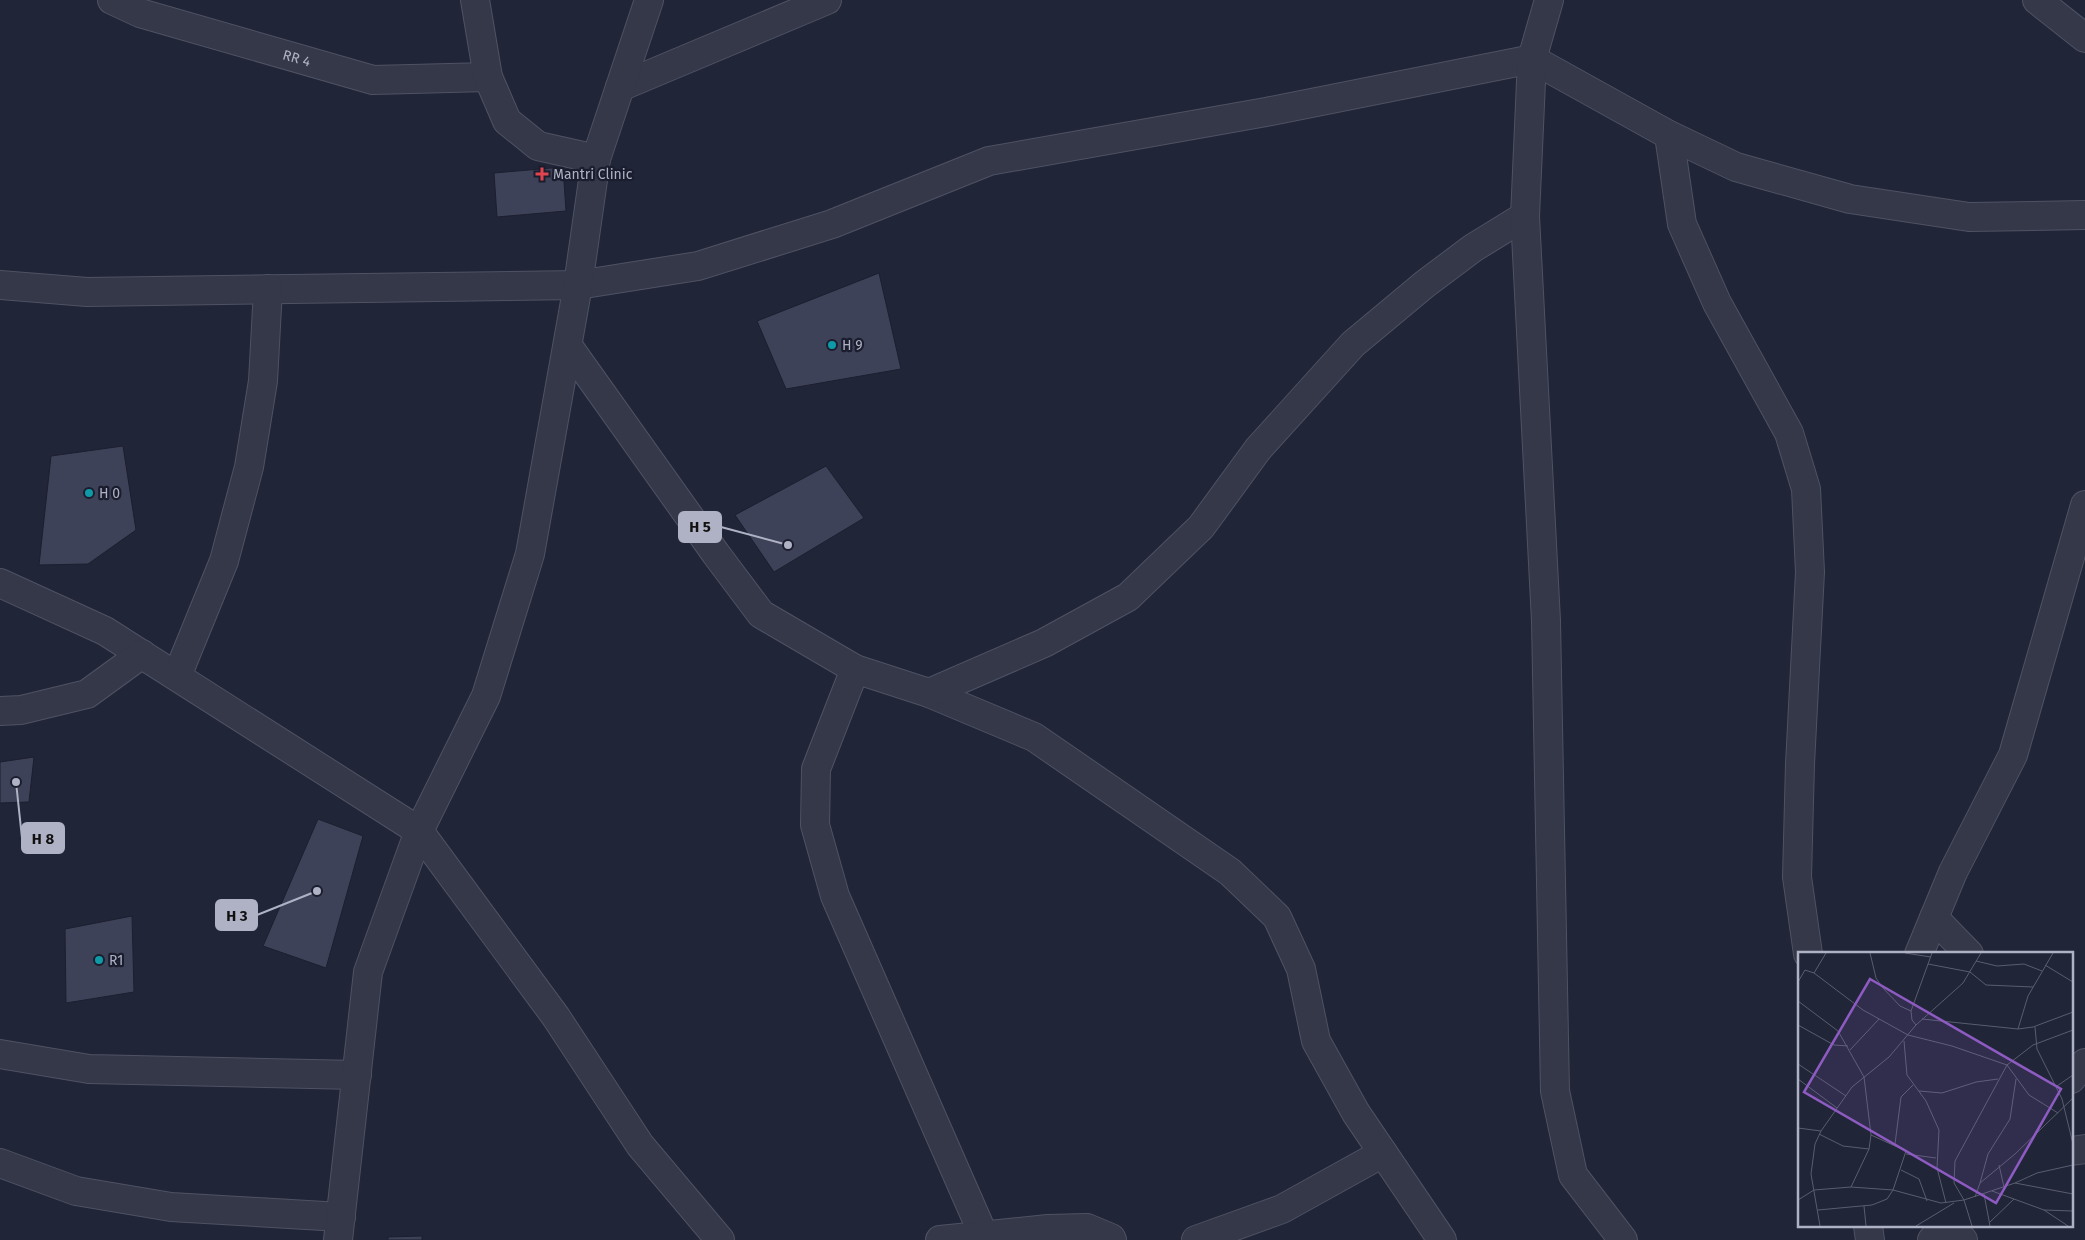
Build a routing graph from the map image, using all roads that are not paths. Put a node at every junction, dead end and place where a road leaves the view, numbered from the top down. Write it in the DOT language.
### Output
graph roads {
  1 [pos="112,0"];
  2 [pos="475,0"];
  3 [pos="649,0"];
  4 [pos="827,0"];
  5 [pos="1549,0"];
  6 [pos="2037,0"];
  7 [pos="2085,38"];
  8 [pos="1532,60"];
  9 [pos="488,77"];
  10 [pos="620,87"];
  11 [pos="1670,135"];
  12 [pos="596,160"];
  13 [pos="2085,215"];
  14 [pos="1525,216"];
  15 [pos="0,285"];
  16 [pos="578,285"];
  17 [pos="268,290"];
  18 [pos="568,346"];
  19 [pos="2085,505"];
  20 [pos="0,583"];
  21 [pos="142,654"];
  22 [pos="855,669"];
  23 [pos="176,676"];
  24 [pos="929,693"];
  25 [pos="0,711"];
  26 [pos="419,831"];
  27 [pos="1934,918"];
  28 [pos="1808,952"];
  29 [pos="1920,952"];
  30 [pos="1967,952"];
  31 [pos="0,1054"];
  32 [pos="357,1075"];
  33 [pos="2085,1148"];
  34 [pos="2072,1151"];
  35 [pos="1384,1154"];
  36 [pos="0,1163"];
  37 [pos="340,1228"];
  38 [pos="1942,1228"];
  39 [pos="1951,1228"];
  40 [pos="984,1236"];
  41 [pos="720,1240"];
  42 [pos="940,1240"];
  43 [pos="1112,1240"];
  44 [pos="1196,1240"];
  45 [pos="1442,1240"];
  46 [pos="1623,1240"];
  47 [pos="1932,1240"];
  48 [pos="1963,1240"];
  1 -- 9 [label="street, RR 4"];
  2 -- 9 [label="street"];
  3 -- 10 [label="street"];
  4 -- 10 [label="street"];
  5 -- 8 [label="street"];
  6 -- 7 [label="street"];
  8 -- 11 [label="street"];
  8 -- 14 [label="street"];
  8 -- 16 [label="street"];
  9 -- 12 [label="street"];
  10 -- 12 [label="street"];
  11 -- 13 [label="street"];
  11 -- 28 [label="street"];
  12 -- 16 [label="street"];
  14 -- 24 [label="street"];
  14 -- 46 [label="street"];
  15 -- 17 [label="street"];
  16 -- 17 [label="street"];
  16 -- 18 [label="street"];
  17 -- 23 [label="street"];
  18 -- 22 [label="street"];
  18 -- 26 [label="street"];
  19 -- 27 [label="street"];
  20 -- 21 [label="street"];
  21 -- 23 [label="street"];
  21 -- 25 [label="street"];
  22 -- 24 [label="street"];
  22 -- 40 [label="street"];
  23 -- 26 [label="street"];
  24 -- 35 [label="street"];
  26 -- 32 [label="street"];
  26 -- 41 [label="street"];
  27 -- 29 [label="street"];
  27 -- 30 [label="street"];
  31 -- 32 [label="street"];
  32 -- 37 [label="street"];
  33 -- 34 [label="street"];
  35 -- 44 [label="street"];
  35 -- 45 [label="street"];
  36 -- 37 [label="street"];
  38 -- 47 [label="street"];
  39 -- 48 [label="street"];
  40 -- 42 [label="street"];
  40 -- 43 [label="street"];
}
